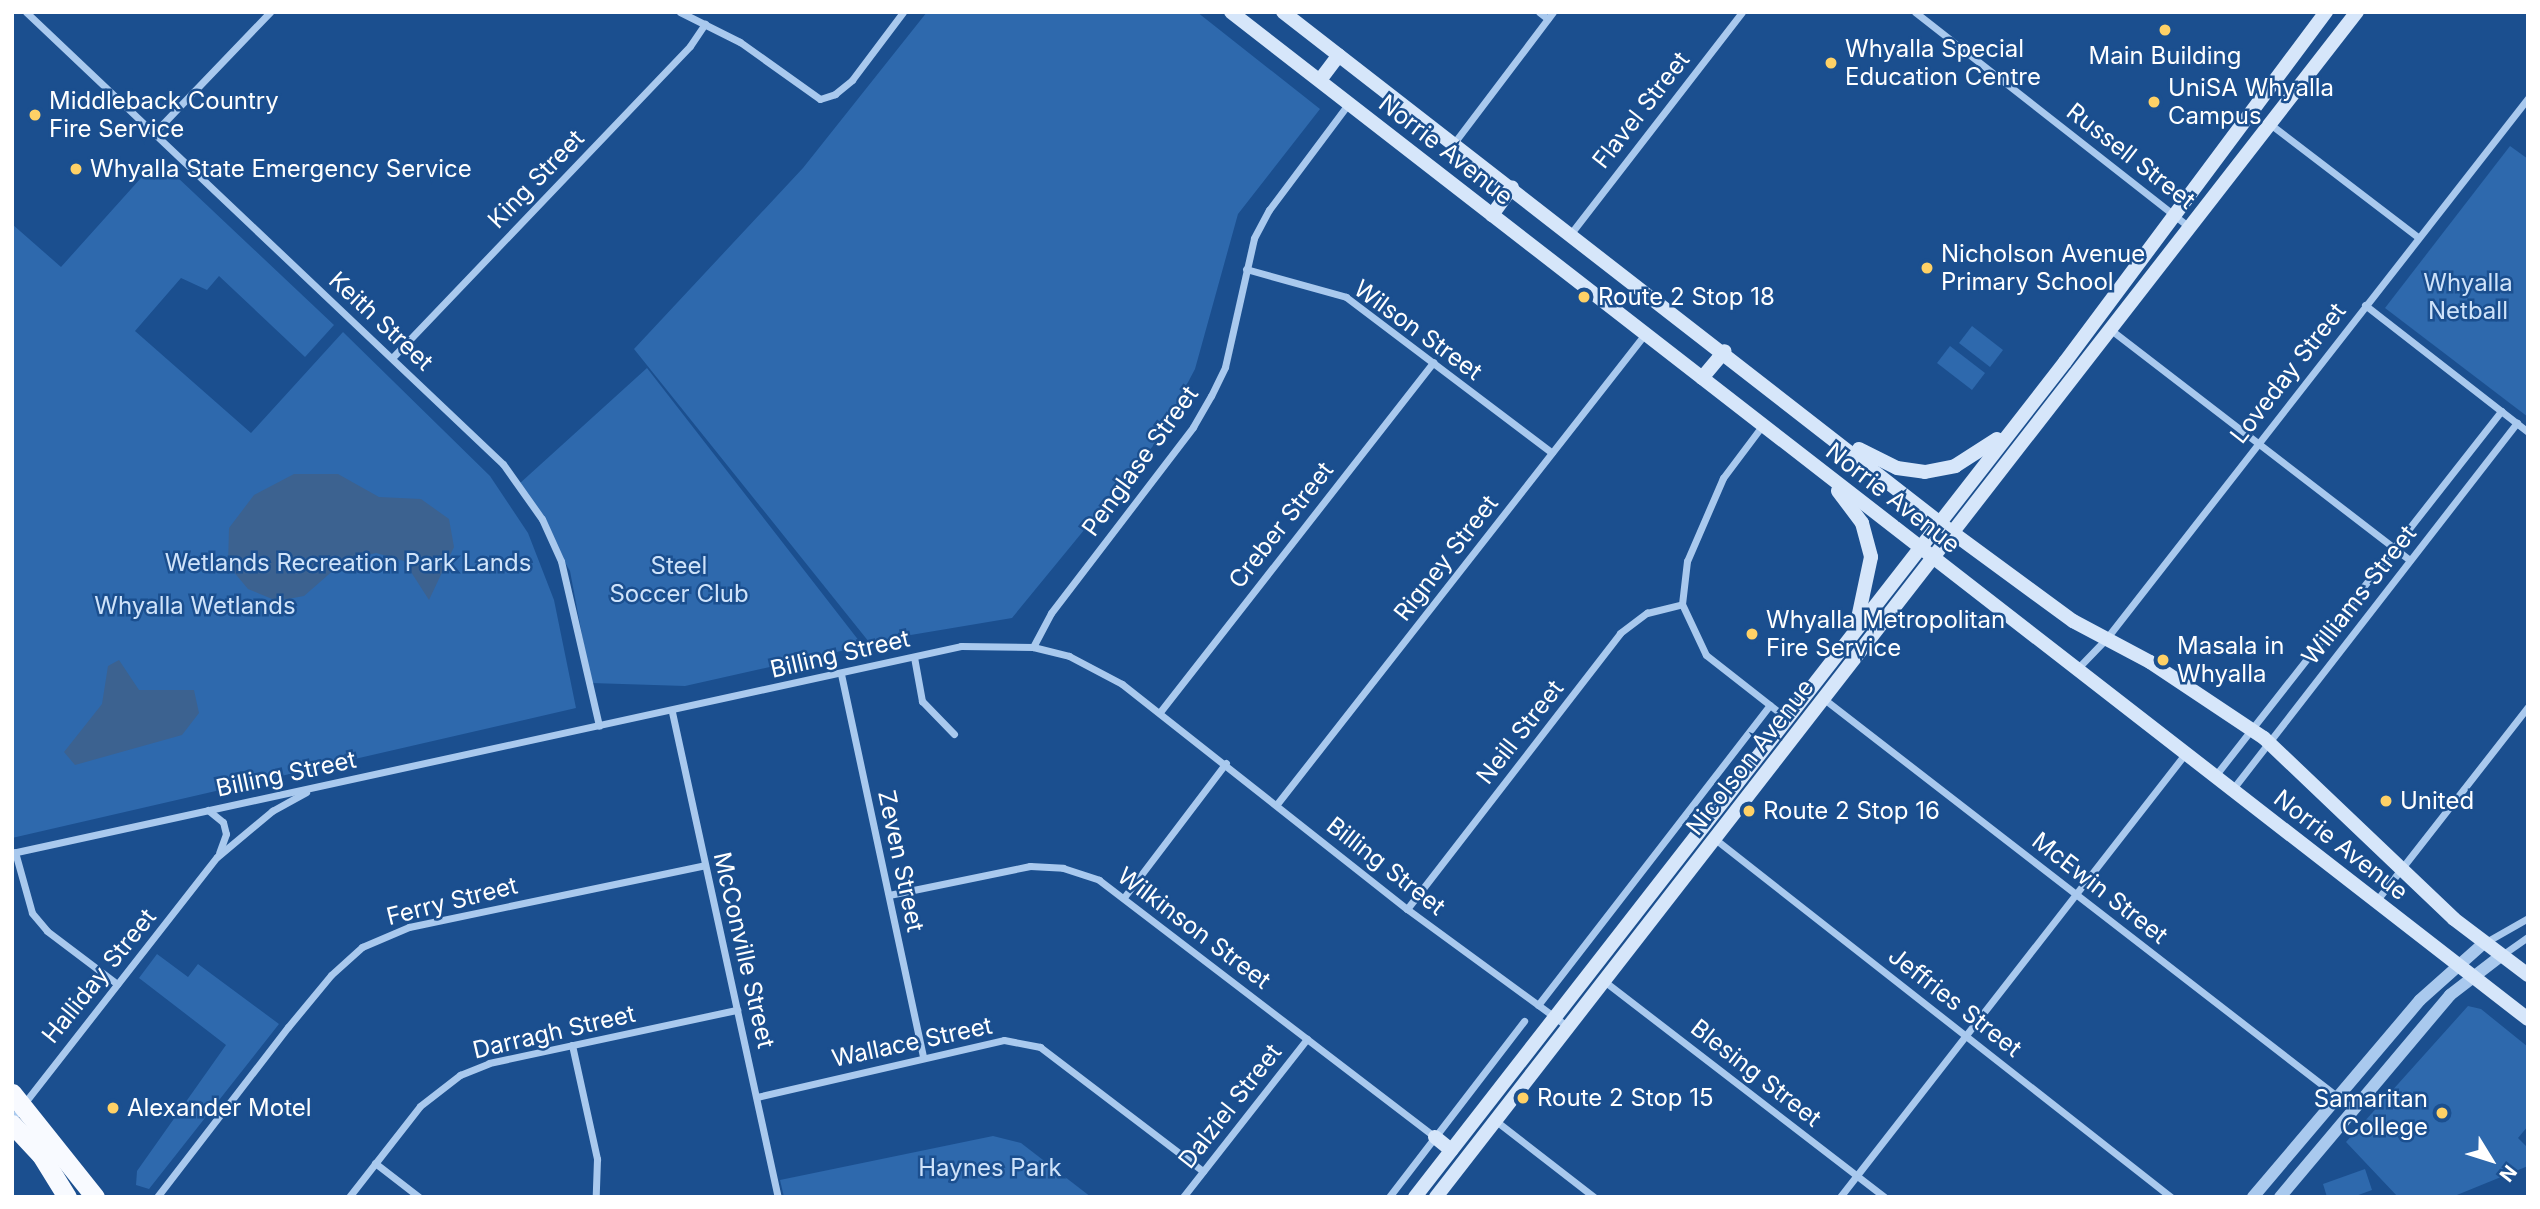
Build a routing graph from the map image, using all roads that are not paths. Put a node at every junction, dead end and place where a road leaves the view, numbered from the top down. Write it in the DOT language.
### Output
graph roads {
  1 [pos="26,12"];
  2 [pos="270,12"];
  3 [pos="680,12"];
  4 [pos="903,12"];
  5 [pos="1231,12"];
  6 [pos="1283,12"];
  7 [pos="1539,12"];
  8 [pos="1742,12"];
  9 [pos="1915,12"];
  10 [pos="2326,12"];
  11 [pos="2357,12"];
  12 [pos="1550,16"];
  13 [pos="705,24"];
  14 [pos="1339,55"];
  15 [pos="1320,80"];
  16 [pos="2528,98"];
  17 [pos="1349,103"];
  18 [pos="2270,124"];
  19 [pos="154,133"];
  20 [pos="1454,143"];
  21 [pos="1512,187"];
  22 [pos="1492,215"];
  23 [pos="2176,216"];
  24 [pos="2190,228"];
  25 [pos="1572,232"];
  26 [pos="2418,237"];
  27 [pos="1247,269"];
  28 [pos="2365,305"];
  29 [pos="2111,330"];
  30 [pos="1645,334"];
  31 [pos="1725,351"];
  32 [pos="393,358"];
  33 [pos="1433,362"];
  34 [pos="1702,379"];
  35 [pos="2501,411"];
  36 [pos="2517,423"];
  37 [pos="1762,426"];
  38 [pos="2012,427"];
  39 [pos="2528,432"];
  40 [pos="1831,435"];
  41 [pos="2256,444"];
  42 [pos="1552,453"];
  43 [pos="1813,465"];
  44 [pos="1940,521"];
  45 [pos="1953,533"];
  46 [pos="1920,547"];
  47 [pos="2394,548"];
  48 [pos="1934,558"];
  49 [pos="2410,560"];
  50 [pos="1682,604"];
  51 [pos="1849,638"];
  52 [pos="2106,639"];
  53 [pos="1033,647"];
  54 [pos="914,657"];
  55 [pos="2077,670"];
  56 [pos="841,674"];
  57 [pos="1824,699"];
  58 [pos="1770,705"];
  59 [pos="2528,707"];
  60 [pos="672,712"];
  61 [pos="1160,712"];
  62 [pos="1786,718"];
  63 [pos="599,726"];
  64 [pos="1801,729"];
  65 [pos="2251,730"];
  66 [pos="954,734"];
  67 [pos="2269,742"];
  68 [pos="2185,754"];
  69 [pos="1226,763"];
  70 [pos="2214,776"];
  71 [pos="314,788"];
  72 [pos="2232,790"];
  73 [pos="1277,804"];
  74 [pos="208,810"];
  75 [pos="1715,839"];
  76 [pos="14,852"];
  77 [pos="217,858"];
  78 [pos="705,864"];
  79 [pos="2403,870"];
  80 [pos="2076,894"];
  81 [pos="889,895"];
  82 [pos="1125,896"];
  83 [pos="2377,901"];
  84 [pos="1407,909"];
  85 [pos="2528,918"];
  86 [pos="2528,937"];
  87 [pos="2485,943"];
  88 [pos="2502,955"];
  89 [pos="2457,963"];
  90 [pos="2472,975"];
  91 [pos="2528,975"];
  92 [pos="1604,981"];
  93 [pos="117,984"];
  94 [pos="1538,1004"];
  95 [pos="737,1010"];
  96 [pos="1554,1017"];
  97 [pos="2528,1018"];
  98 [pos="1524,1021"];
  99 [pos="1568,1027"];
  100 [pos="1967,1034"];
  101 [pos="1307,1039"];
  102 [pos="572,1045"];
  103 [pos="923,1056"];
  104 [pos="18,1097"];
  105 [pos="757,1097"];
  106 [pos="2337,1097"];
  107 [pos="2352,1108"];
  108 [pos="1496,1121"];
  109 [pos="12,1122"];
  110 [pos="1435,1137"];
  111 [pos="1451,1150"];
  112 [pos="375,1163"];
  113 [pos="1203,1171"];
  114 [pos="1857,1175"];
  115 [pos="67,1197"];
  116 [pos="95,1197"];
  117 [pos="157,1197"];
  118 [pos="349,1197"];
  119 [pos="419,1197"];
  120 [pos="596,1197"];
  121 [pos="778,1197"];
  122 [pos="1183,1197"];
  123 [pos="1389,1197"];
  124 [pos="1415,1197"];
  125 [pos="1436,1197"];
  126 [pos="1594,1197"];
  127 [pos="1840,1197"];
  128 [pos="1884,1197"];
  129 [pos="2171,1197"];
  130 [pos="2253,1197"];
  131 [pos="2280,1197"];
  1 -- 19 [label="street, Keith Street"];
  2 -- 19 [label="street"];
  3 -- 13 [label="street"];
  4 -- 13 [label="street"];
  5 -- 15 [label="main road, Norrie Avenue"];
  6 -- 14 [label="main road, Norrie Avenue"];
  7 -- 12 [label="street"];
  8 -- 25 [label="street, Flavel Street"];
  9 -- 23 [label="street, Russell Street"];
  10 -- 23 [label="main road, Nicolson Avenue"];
  11 -- 18 [label="main road, Nicolson Avenue"];
  12 -- 20 [label="street"];
  13 -- 32 [label="street, King Street"];
  14 -- 15 [label="main road"];
  14 -- 20 [label="main road, Norrie Avenue"];
  15 -- 17 [label="main road, Norrie Avenue"];
  16 -- 26 [label="street, Loveday Street"];
  17 -- 22 [label="main road, Norrie Avenue"];
  17 -- 27 [label="street, Penglase Street"];
  18 -- 24 [label="main road, Nicolson Avenue"];
  18 -- 26 [label="street"];
  19 -- 32 [label="street, Keith Street"];
  20 -- 21 [label="main road, Norrie Avenue"];
  21 -- 22 [label="main road"];
  21 -- 25 [label="main road, Norrie Avenue"];
  22 -- 30 [label="main road, Norrie Avenue"];
  23 -- 24 [label="street, Russell Street"];
  23 -- 38 [label="main road, Nicolson Avenue"];
  24 -- 29 [label="main road, Nicolson Avenue"];
  25 -- 31 [label="main road, Norrie Avenue"];
  26 -- 28 [label="street, Loveday Street"];
  27 -- 33 [label="street, Wilson Street"];
  27 -- 53 [label="street, Penglase Street"];
  28 -- 35 [label="street"];
  28 -- 41 [label="street, Loveday Street"];
  29 -- 41 [label="street"];
  29 -- 45 [label="main road, Nicolson Avenue"];
  30 -- 34 [label="main road, Norrie Avenue"];
  30 -- 42 [label="street, Rigney Street"];
  31 -- 34 [label="main road"];
  31 -- 40 [label="main road, Norrie Avenue"];
  32 -- 63 [label="street, Keith Street"];
  33 -- 42 [label="street, Wilson Street"];
  33 -- 61 [label="street, Creber Street"];
  34 -- 37 [label="main road, Norrie Avenue"];
  35 -- 36 [label="street"];
  35 -- 47 [label="street, Williams Street"];
  36 -- 39 [label="street"];
  36 -- 49 [label="street, Williams Street"];
  37 -- 43 [label="main road, Norrie Avenue"];
  37 -- 50 [label="street"];
  38 -- 40 [label="main road"];
  38 -- 44 [label="main road, Nicolson Avenue"];
  40 -- 44 [label="main road, Norrie Avenue"];
  41 -- 47 [label="street"];
  41 -- 52 [label="street, Loveday Street"];
  42 -- 73 [label="street, Rigney Street"];
  43 -- 46 [label="main road, Norrie Avenue"];
  43 -- 51 [label="main road"];
  44 -- 45 [label="main road, Norrie Avenue"];
  44 -- 46 [label="main road, Nicolson Avenue"];
  45 -- 48 [label="main road, Nicolson Avenue"];
  45 -- 52 [label="main road, Norrie Avenue"];
  46 -- 48 [label="main road, Norrie Avenue"];
  46 -- 51 [label="main road, Nicolson Avenue"];
  47 -- 49 [label="street"];
  47 -- 65 [label="street, Williams Street"];
  48 -- 55 [label="main road, Norrie Avenue"];
  48 -- 57 [label="main road, Nicolson Avenue"];
  49 -- 67 [label="street, Williams Street"];
  50 -- 58 [label="street"];
  50 -- 84 [label="street, Neill Street"];
  51 -- 62 [label="main road, Nicolson Avenue"];
  52 -- 55 [label="street, Loveday Street"];
  52 -- 65 [label="main road, Norrie Avenue"];
  53 -- 54 [label="street, Billing Street"];
  53 -- 61 [label="street, Billing Street"];
  54 -- 56 [label="street, Billing Street"];
  54 -- 66 [label="street"];
  55 -- 68 [label="main road, Norrie Avenue"];
  56 -- 60 [label="street, Billing Street"];
  56 -- 81 [label="street, Zeven Street"];
  57 -- 64 [label="main road, Nicolson Avenue"];
  57 -- 80 [label="street, McEwin Street"];
  58 -- 62 [label="street"];
  58 -- 94 [label="street, Nicolson Avenue"];
  59 -- 79 [label="street"];
  60 -- 63 [label="street, Billing Street"];
  60 -- 78 [label="street, McConville Street"];
  61 -- 69 [label="street, Billing Street"];
  62 -- 64 [label="street"];
  62 -- 96 [label="main road, Nicolson Avenue"];
  63 -- 71 [label="street, Billing Street"];
  64 -- 75 [label="main road, Nicolson Avenue"];
  65 -- 67 [label="main road, Norrie Avenue"];
  65 -- 70 [label="street, Williams Street"];
  67 -- 72 [label="street, Williams Street"];
  67 -- 79 [label="main road, Norrie Avenue"];
  68 -- 70 [label="main road, Norrie Avenue"];
  68 -- 80 [label="street"];
  69 -- 73 [label="street, Billing Street"];
  69 -- 82 [label="street"];
  70 -- 72 [label="main road, Norrie Avenue"];
  71 -- 74 [label="street, Billing Street"];
  71 -- 77 [label="street, Halliday Street"];
  72 -- 83 [label="main road, Norrie Avenue"];
  73 -- 84 [label="street, Billing Street"];
  74 -- 76 [label="street, Billing Street"];
  74 -- 77 [label="street, Halliday Street"];
  75 -- 92 [label="main road, Nicolson Avenue"];
  75 -- 100 [label="street, Jeffries Street"];
  76 -- 93 [label="street"];
  77 -- 93 [label="street, Halliday Street"];
  78 -- 95 [label="street, McConville Street"];
  78 -- 117 [label="street, Ferry Street"];
  79 -- 83 [label="street"];
  79 -- 87 [label="main road, Norrie Avenue"];
  80 -- 100 [label="street"];
  80 -- 106 [label="street, McEwin Street"];
  81 -- 82 [label="street, Wilkinson Street"];
  81 -- 103 [label="street, Zeven Street"];
  82 -- 101 [label="street, Wilkinson Street"];
  83 -- 89 [label="main road, Norrie Avenue"];
  84 -- 94 [label="street, Billing Street"];
  85 -- 87 [label="street"];
  86 -- 88 [label="street"];
  87 -- 88 [label="main road, Norrie Avenue"];
  87 -- 89 [label="street"];
  88 -- 90 [label="street"];
  88 -- 91 [label="main road, Norrie Avenue"];
  89 -- 90 [label="main road, Norrie Avenue"];
  89 -- 106 [label="street"];
  90 -- 97 [label="main road, Norrie Avenue"];
  90 -- 107 [label="street"];
  92 -- 99 [label="main road, Nicolson Avenue"];
  92 -- 114 [label="street, Blesing Street"];
  93 -- 104 [label="street, Halliday Street"];
  94 -- 96 [label="street, Billing Street"];
  95 -- 102 [label="street, Darragh Street"];
  95 -- 105 [label="street, McConville Street"];
  96 -- 99 [label="street, Billing Street"];
  96 -- 111 [label="main road, Nicolson Avenue"];
  98 -- 110 [label="street"];
  99 -- 108 [label="main road, Nicolson Avenue"];
  100 -- 114 [label="street"];
  100 -- 129 [label="street, Jeffries Street"];
  101 -- 110 [label="street, Wilkinson Street"];
  101 -- 113 [label="street, Dalziel Street"];
  102 -- 112 [label="street, Darragh Street"];
  102 -- 120 [label="street"];
  103 -- 105 [label="street, Wallace Street"];
  103 -- 113 [label="street, Wallace Street"];
  104 -- 109 [label="street, Halliday Street"];
  104 -- 116 [label="highway"];
  105 -- 121 [label="street, McConville Street"];
  106 -- 107 [label="street, McEwin Street"];
  106 -- 130 [label="street"];
  107 -- 131 [label="street"];
  108 -- 125 [label="main road, Nicolson Avenue"];
  108 -- 126 [label="street"];
  109 -- 115 [label="highway"];
  110 -- 111 [label="main road"];
  110 -- 123 [label="street"];
  111 -- 124 [label="main road, Nicolson Avenue"];
  112 -- 118 [label="street, Darragh Street"];
  112 -- 119 [label="street"];
  113 -- 122 [label="street, Dalziel Street"];
  114 -- 127 [label="street"];
  114 -- 128 [label="street, Blesing Street"];
}
